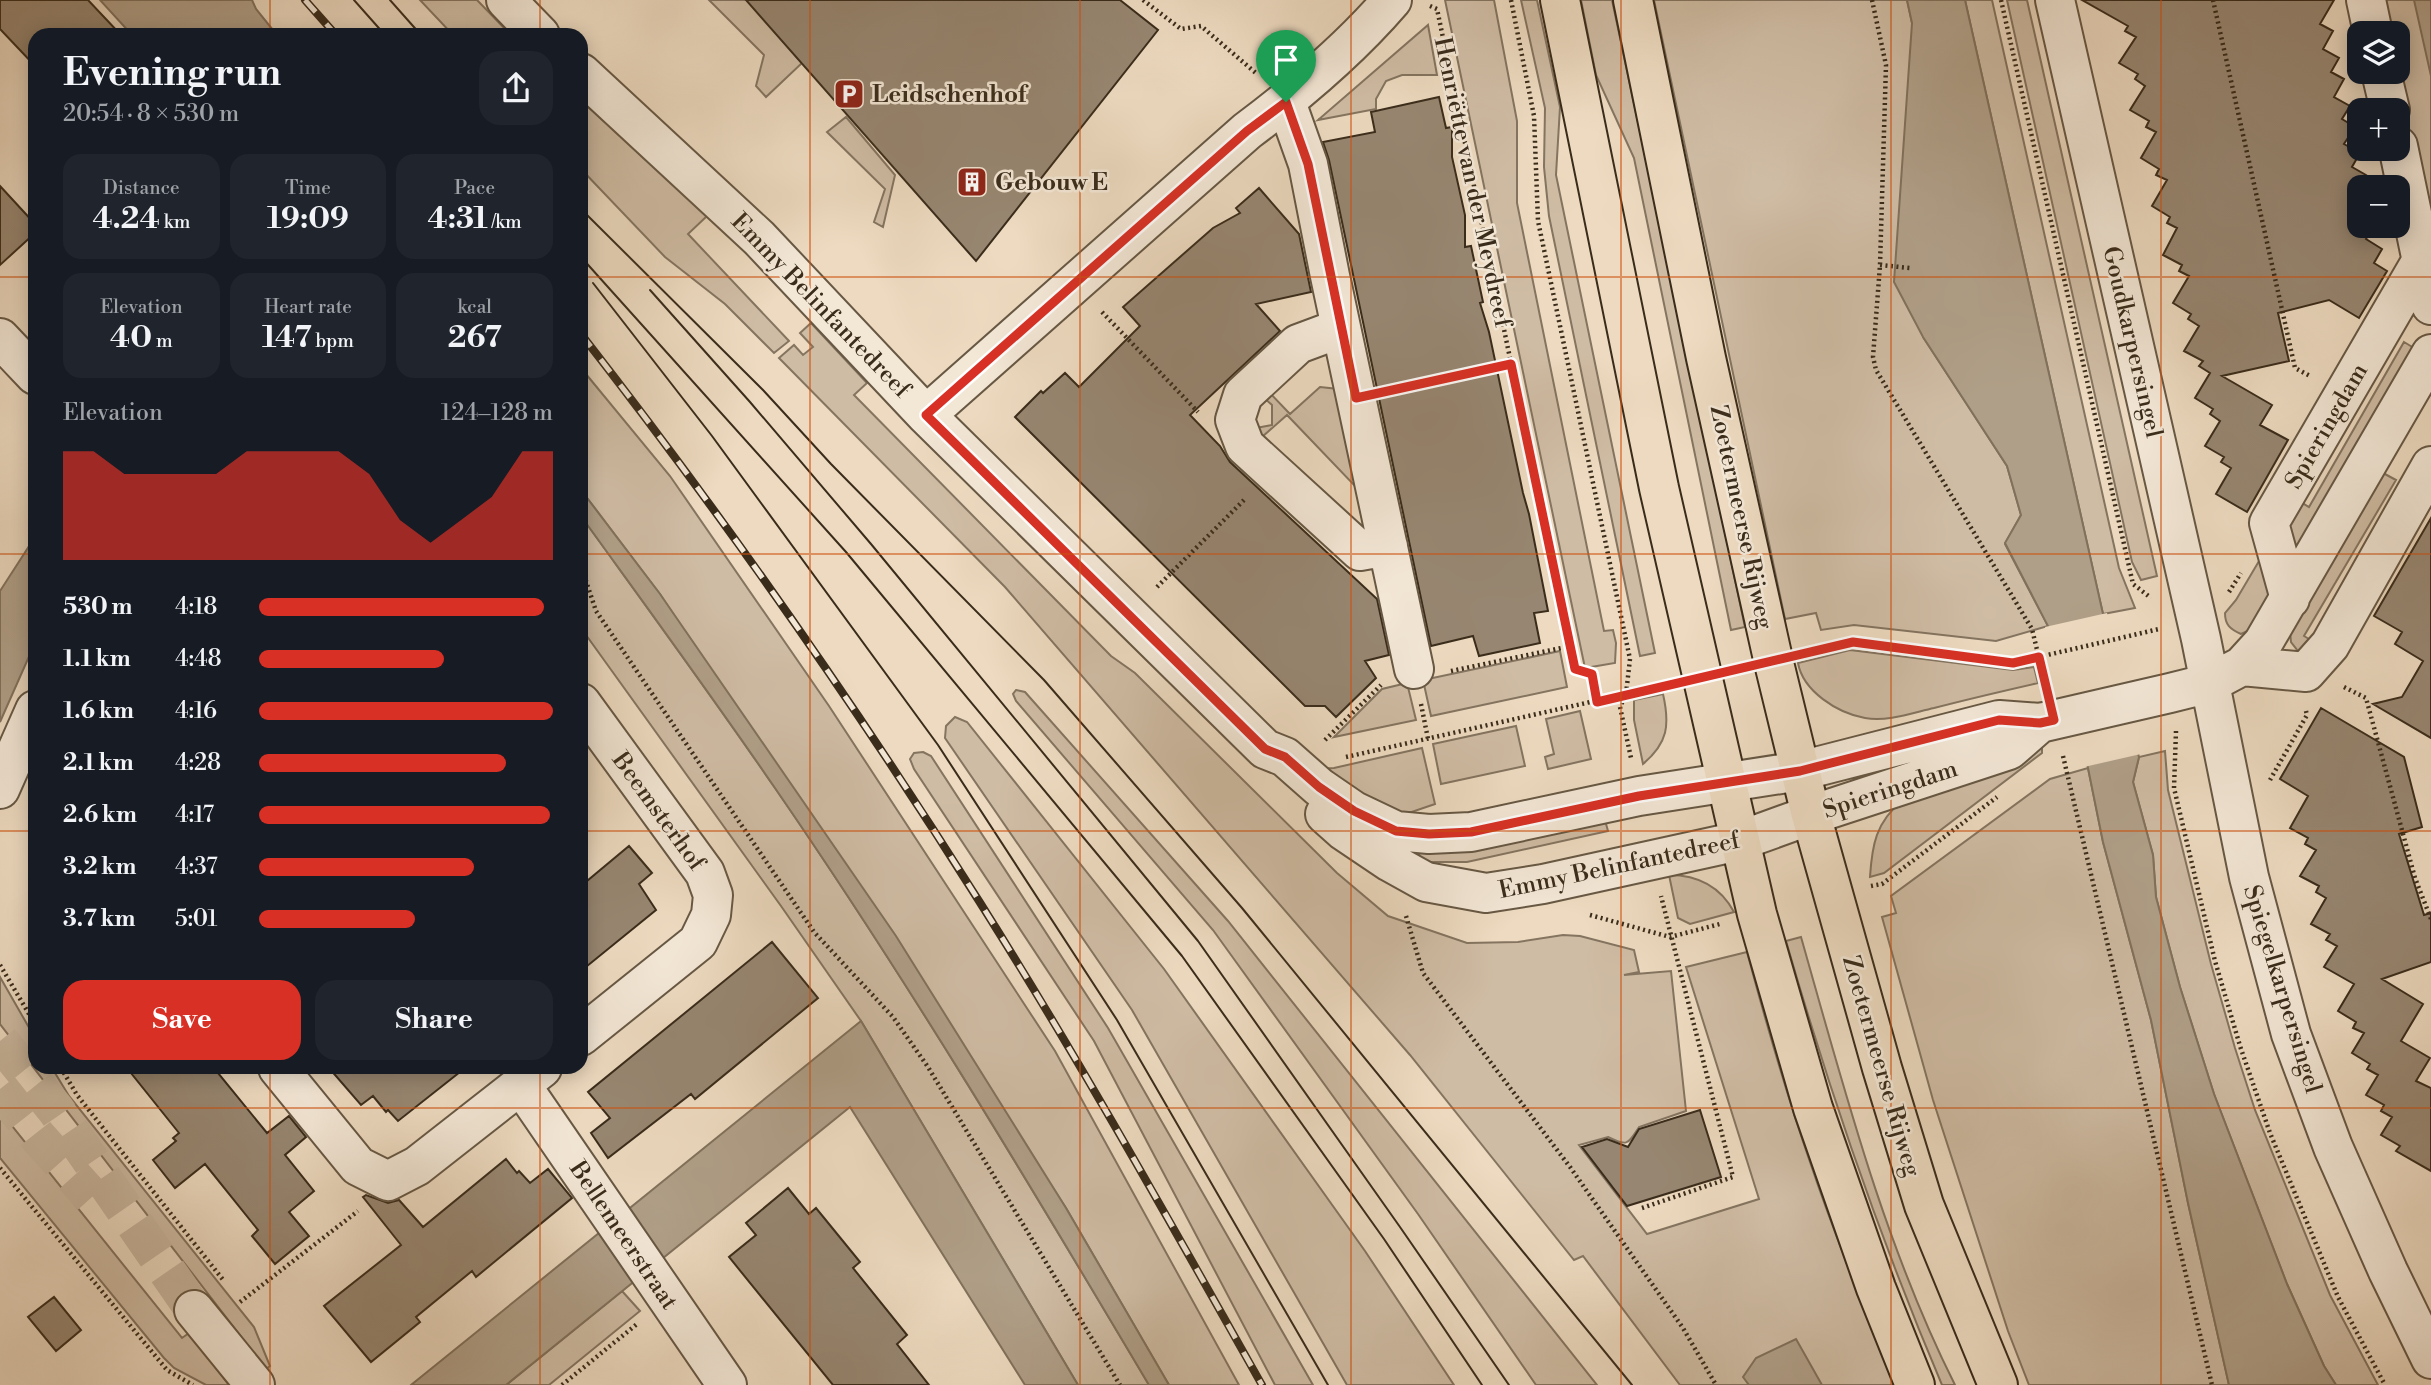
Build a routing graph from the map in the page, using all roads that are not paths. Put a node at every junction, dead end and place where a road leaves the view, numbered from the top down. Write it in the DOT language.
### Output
graph roads {
  1 [pos="506,0"];
  2 [pos="1560,0"];
  3 [pos="1633,0"];
  4 [pos="2055,0"];
  5 [pos="2366,0"];
  6 [pos="1406,1"];
  7 [pos="2370,21"];
  8 [pos="533,28"];
  9 [pos="588,79"];
  10 [pos="1286,102"];
  11 [pos="2401,161"];
  12 [pos="2422,260"];
  13 [pos="2431,305"];
  14 [pos="1341,328"];
  15 [pos="0,338"];
  16 [pos="2431,354"];
  17 [pos="28,368"];
  18 [pos="926,415"];
  19 [pos="2431,466"];
  20 [pos="1388,546"];
  21 [pos="2290,599"];
  22 [pos="1414,669"];
  23 [pos="2226,675"];
  24 [pos="588,713"];
  25 [pos="2052,720"];
  26 [pos="28,726"];
  27 [pos="1265,749"];
  28 [pos="1800,771"];
  29 [pos="1725,783"];
  30 [pos="0,789"];
  31 [pos="1811,815"];
  32 [pos="1739,841"];
  33 [pos="588,1030"];
  34 [pos="283,1074"];
  35 [pos="531,1076"];
  36 [pos="194,1310"];
  37 [pos="2431,1359"];
  38 [pos="255,1385"];
  39 [pos="727,1385"];
  40 [pos="1915,1385"];
  41 [pos="1998,1385"];
  1 -- 8 [label="street"];
  2 -- 29 [label="main road"];
  3 -- 28 [label="main road, Zoetermeerse Rijweg"];
  4 -- 23 [label="street, Goudkarpersingel"];
  5 -- 7 [label="street"];
  6 -- 10 [label="street"];
  9 -- 18 [label="street, Emmy Belinfantedreef"];
  10 -- 14 [label="street"];
  10 -- 18 [label="street"];
  11 -- 12 [label="street"];
  12 -- 13 [label="street"];
  12 -- 21 [label="street, Spieringdam"];
  14 -- 20 [label="street"];
  14 -- 20 [label="street"];
  15 -- 17 [label="street"];
  16 -- 21 [label="street"];
  18 -- 27 [label="street, Emmy Belinfantedreef"];
  19 -- 23 [label="street, Spieringdam"];
  20 -- 22 [label="street"];
  21 -- 23 [label="street"];
  23 -- 25 [label="street, Spieringdam"];
  23 -- 37 [label="street, Spiegelkarpersingel"];
  24 -- 33 [label="street, Beemsterhof"];
  25 -- 28 [label="street, Spieringdam"];
  25 -- 31 [label="street, Spieringdam"];
  26 -- 30 [label="street"];
  27 -- 29 [label="street, Emmy Belinfantedreef"];
  27 -- 32 [label="street, Emmy Belinfantedreef"];
  28 -- 29 [label="street, Emmy Belinfantedreef"];
  28 -- 31 [label="main road, Zoetermeerse Rijweg"];
  29 -- 32 [label="main road"];
  31 -- 32 [label="street, Emmy Belinfantedreef"];
  31 -- 41 [label="main road, Zoetermeerse Rijweg"];
  32 -- 40 [label="main road"];
  34 -- 35 [label="street"];
  35 -- 39 [label="street, Bellemeerstraat"];
  36 -- 38 [label="street"];
}
